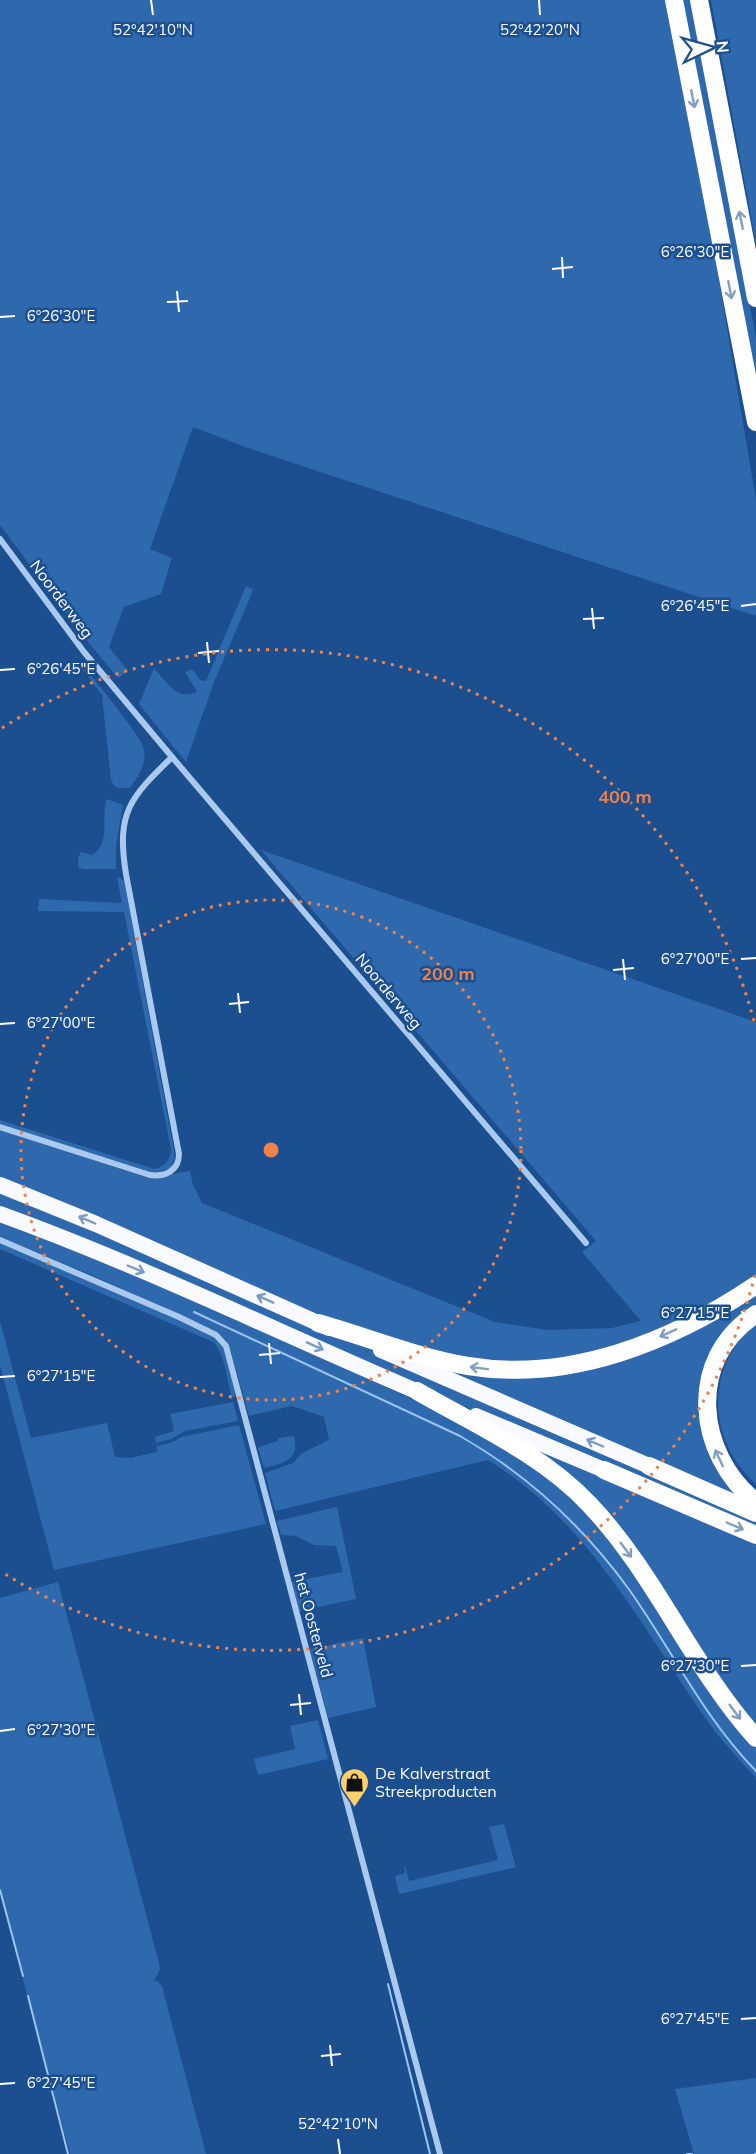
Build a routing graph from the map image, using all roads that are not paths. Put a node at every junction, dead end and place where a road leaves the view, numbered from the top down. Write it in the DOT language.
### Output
graph roads {
  1 [pos="674,0"];
  2 [pos="699,0"];
  3 [pos="756,298"];
  4 [pos="756,422"];
  5 [pos="0,539"];
  6 [pos="172,757"];
  7 [pos="0,1127"];
  8 [pos="0,1185"];
  9 [pos="0,1214"];
  10 [pos="0,1240"];
  11 [pos="586,1243"];
  12 [pos="756,1285"];
  13 [pos="756,1314"];
  14 [pos="318,1323"];
  15 [pos="417,1391"];
  16 [pos="649,1466"];
  17 [pos="604,1470"];
  18 [pos="756,1502"];
  19 [pos="756,1513"];
  20 [pos="756,1535"];
  21 [pos="756,1738"];
  22 [pos="440,2154"];
  1 -- 4 [label="highway, one-way"];
  3 -- 2 [label="highway, one-way"];
  5 -- 6 [label="street, Noorderweg"];
  6 -- 7 [label="street"];
  6 -- 11 [label="street, Noorderweg"];
  14 -- 8 [label="highway, one-way"];
  9 -- 15 [label="highway, one-way"];
  10 -- 22 [label="street, het Oosterveld"];
  12 -- 14 [label="highway, one-way"];
  18 -- 13 [label="highway, one-way"];
  16 -- 14 [label="highway, one-way"];
  15 -- 17 [label="highway"];
  15 -- 21 [label="highway, one-way"];
  16 -- 19 [label="highway"];
  17 -- 20 [label="highway, one-way"];
}
